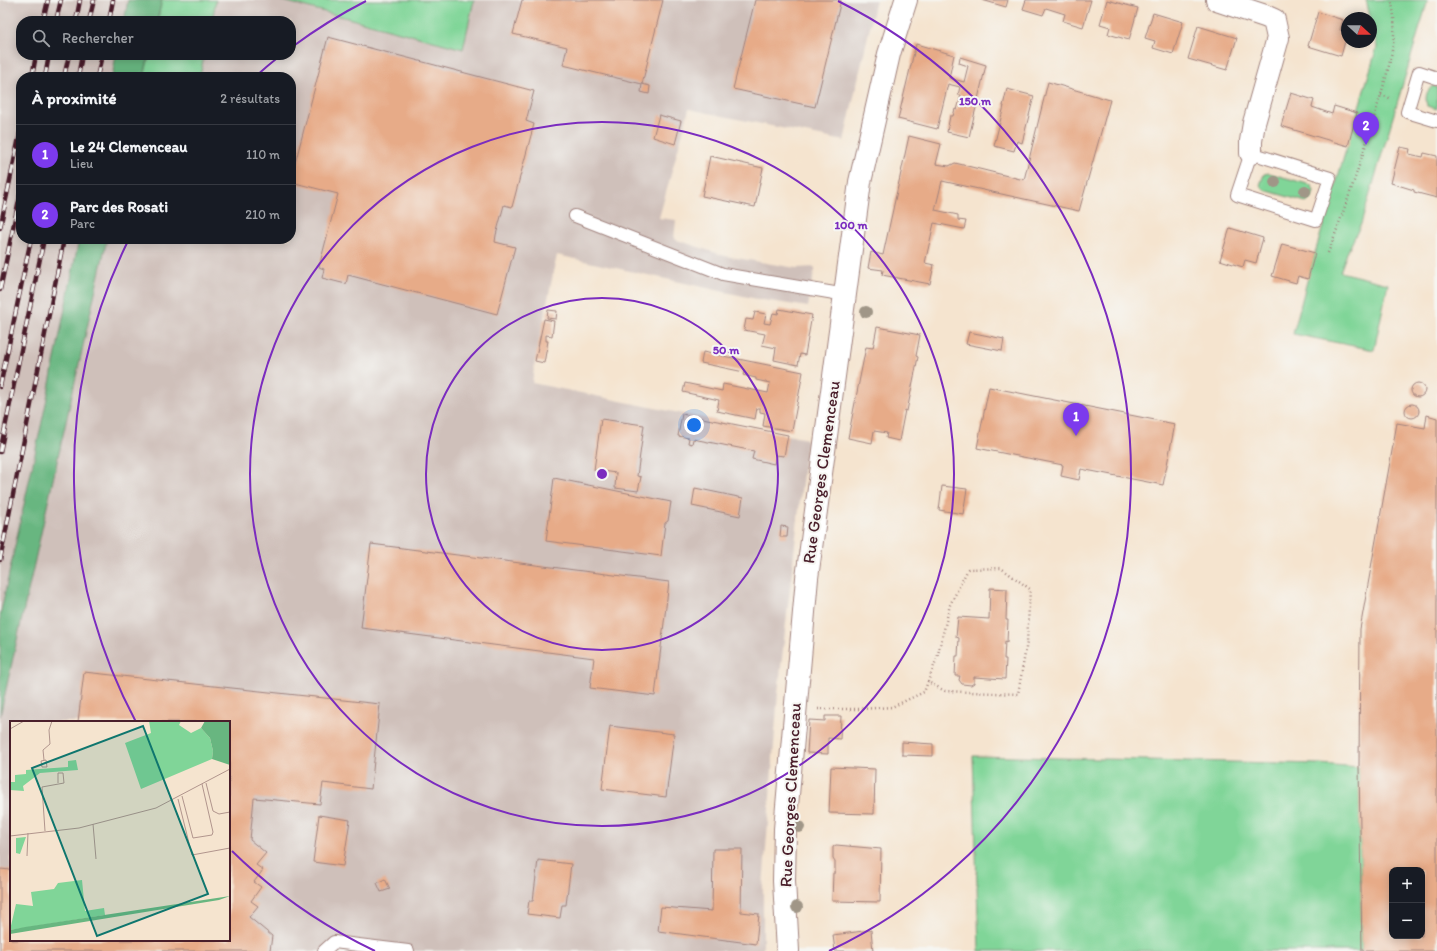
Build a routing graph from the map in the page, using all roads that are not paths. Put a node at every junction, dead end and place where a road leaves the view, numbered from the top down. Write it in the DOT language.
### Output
graph roads {
  1 [pos="906,0"];
  2 [pos="1217,0"];
  3 [pos="1437,78"];
  4 [pos="1437,120"];
  5 [pos="1251,153"];
  6 [pos="575,216"];
  7 [pos="846,295"];
  8 [pos="324,951"];
  9 [pos="408,951"];
  10 [pos="788,951"];
  1 -- 7 [label="street, Rue Georges Clemenceau"];
  2 -- 5 [label="street"];
  3 -- 4 [label="lane"];
  5 -- 5 [label="lane"];
  6 -- 7 [label="lane"];
  7 -- 10 [label="street, Rue Georges Clemenceau"];
  8 -- 9 [label="lane"];
}
